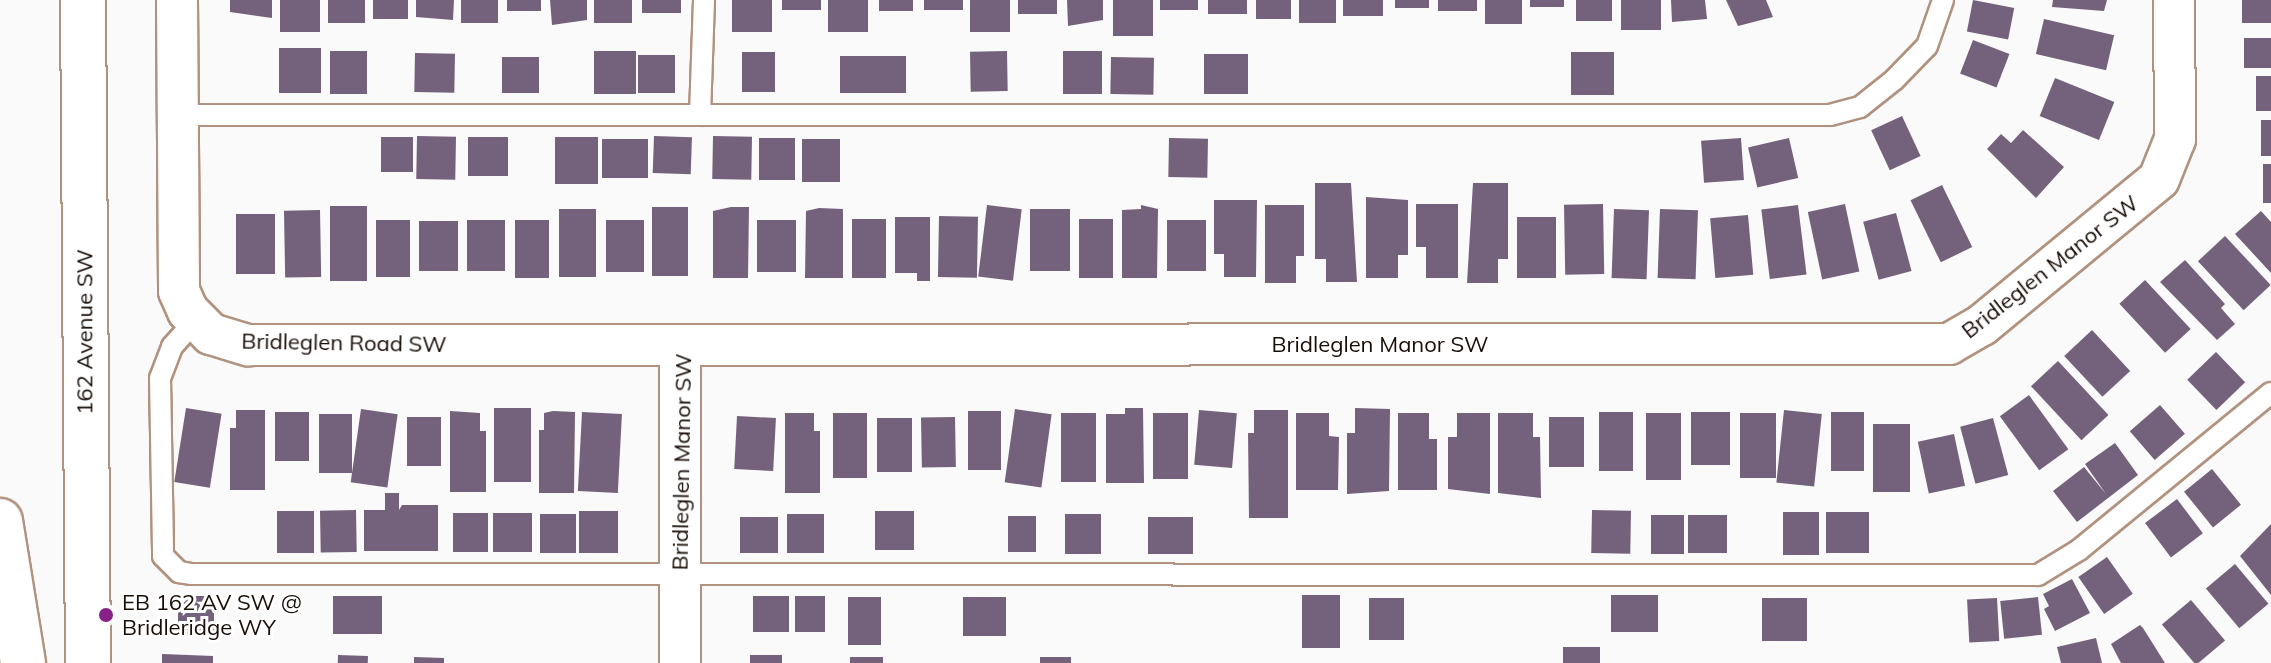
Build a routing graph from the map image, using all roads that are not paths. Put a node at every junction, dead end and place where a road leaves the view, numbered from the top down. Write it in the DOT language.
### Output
graph roads {
  1 [pos="83,0"];
  2 [pos="177,0"];
  3 [pos="704,0"];
  4 [pos="1943,0"];
  5 [pos="2174,0"];
  6 [pos="178,115"];
  7 [pos="700,115"];
  8 [pos="196,320"];
  9 [pos="680,345"];
  10 [pos="2271,393"];
  11 [pos="0,521"];
  12 [pos="680,575"];
  13 [pos="23,663"];
  14 [pos="88,663"];
  15 [pos="680,663"];
  1 -- 14 [label="main road, 162 Avenue SW"];
  2 -- 6 [label="street"];
  3 -- 7 [label="lane"];
  4 -- 7 [label="lane"];
  5 -- 9 [label="street, Bridleglen Manor SW"];
  6 -- 7 [label="lane"];
  6 -- 8 [label="street"];
  8 -- 9 [label="street, Bridleglen Road SW"];
  8 -- 12 [label="lane"];
  9 -- 12 [label="street, Bridleglen Manor SW"];
  10 -- 12 [label="lane"];
  11 -- 13 [label="main road"];
  12 -- 15 [label="street, Bridleglen Manor SW"];
}
